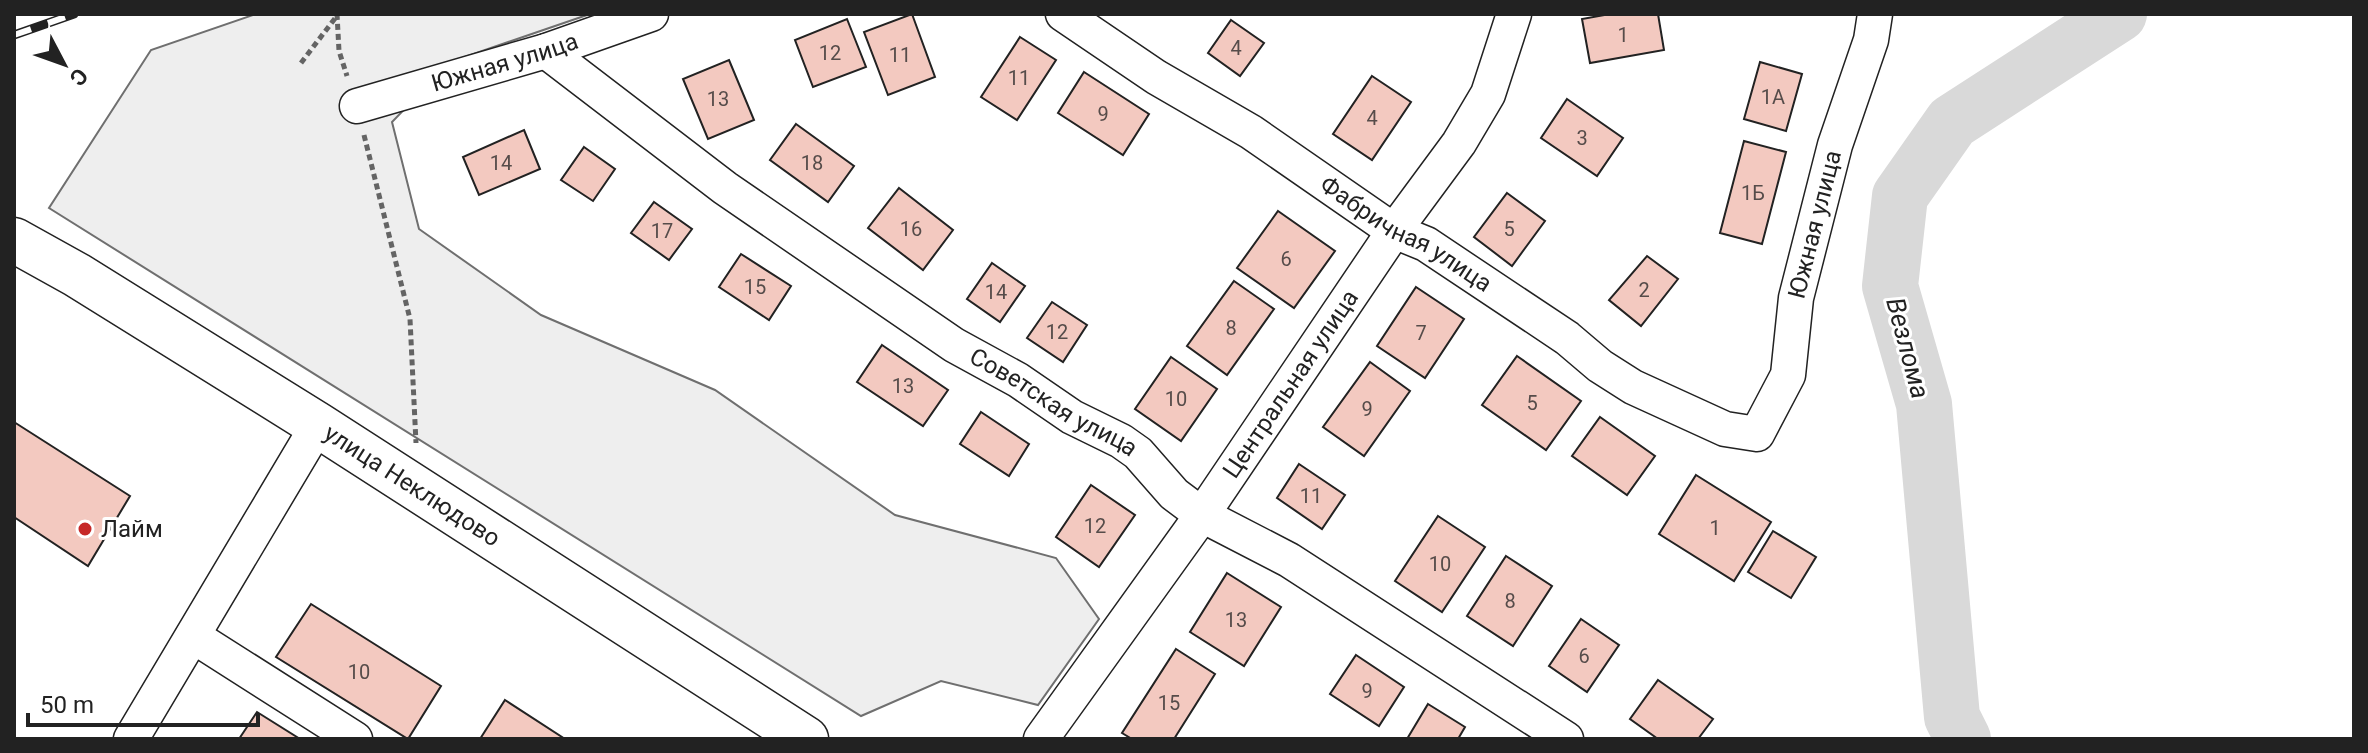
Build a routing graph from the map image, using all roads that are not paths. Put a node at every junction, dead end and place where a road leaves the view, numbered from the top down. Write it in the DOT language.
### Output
graph roads {
  1 [pos="651,14"];
  2 [pos="1063,14"];
  3 [pos="1514,14"];
  4 [pos="1875,14"];
  5 [pos="546,51"];
  6 [pos="357,106"];
  7 [pos="1394,231"];
  8 [pos="14,240"];
  9 [pos="318,425"];
  10 [pos="1757,434"];
  11 [pos="1202,515"];
  12 [pos="193,636"];
  13 [pos="343,736"];
  14 [pos="131,739"];
  15 [pos="806,739"];
  16 [pos="1041,739"];
  17 [pos="1566,739"];
  1 -- 5 [label="street, Южная улица"];
  2 -- 7 [label="street, Фабричная улица"];
  3 -- 7 [label="street, Центральная улица"];
  4 -- 10 [label="street, Южная улица"];
  5 -- 6 [label="street, Южная улица"];
  5 -- 11 [label="street, Советская улица"];
  7 -- 10 [label="street, Фабричная улица"];
  7 -- 11 [label="street, Центральная улица"];
  8 -- 9 [label="main road, улица Неклюдово"];
  9 -- 12 [label="street"];
  9 -- 15 [label="main road, улица Неклюдово"];
  11 -- 16 [label="street, Центральная улица"];
  11 -- 17 [label="street, Советская улица"];
  12 -- 13 [label="street"];
  12 -- 14 [label="street"];
}
